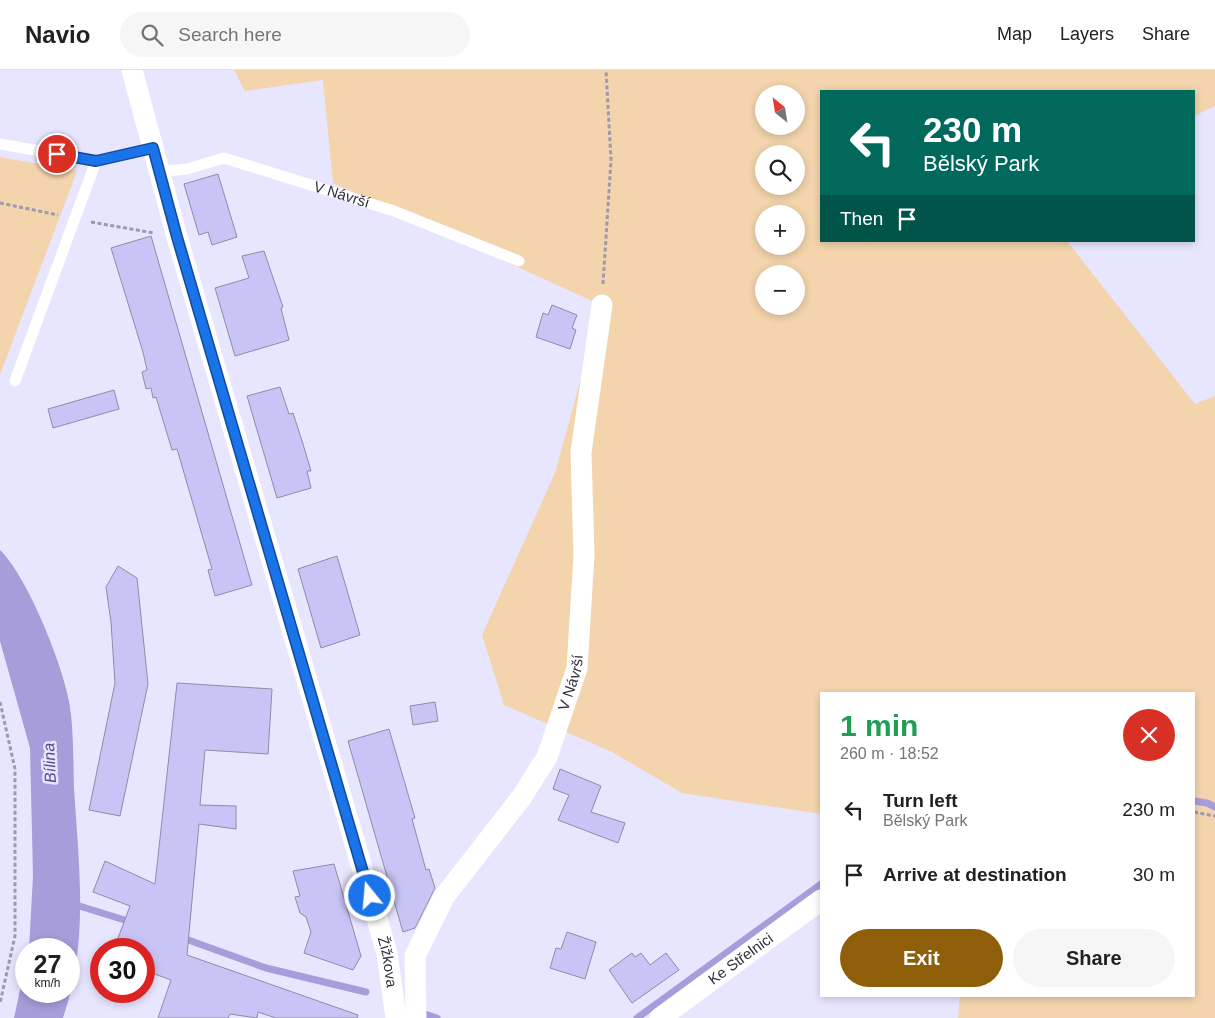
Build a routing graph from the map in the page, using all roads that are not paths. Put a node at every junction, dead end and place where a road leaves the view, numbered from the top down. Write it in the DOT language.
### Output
graph roads {
  1 [pos="132,70"];
  2 [pos="0,144"];
  3 [pos="153,148"];
  4 [pos="96,161"];
  5 [pos="160,172"];
  6 [pos="519,261"];
  7 [pos="602,305"];
  8 [pos="15,380"];
  9 [pos="820,901"];
  10 [pos="396,1018"];
  11 [pos="416,1018"];
  12 [pos="660,1018"];
  1 -- 3 [label="street, Žižkova"];
  2 -- 4 [label="lane"];
  3 -- 4 [label="lane"];
  3 -- 5 [label="street, Žižkova"];
  4 -- 8 [label="lane"];
  5 -- 6 [label="lane, V Návrší"];
  5 -- 10 [label="street, Žižkova"];
  7 -- 11 [label="street, V Návrší"];
  9 -- 12 [label="street, Ke Střelnici"];
}
